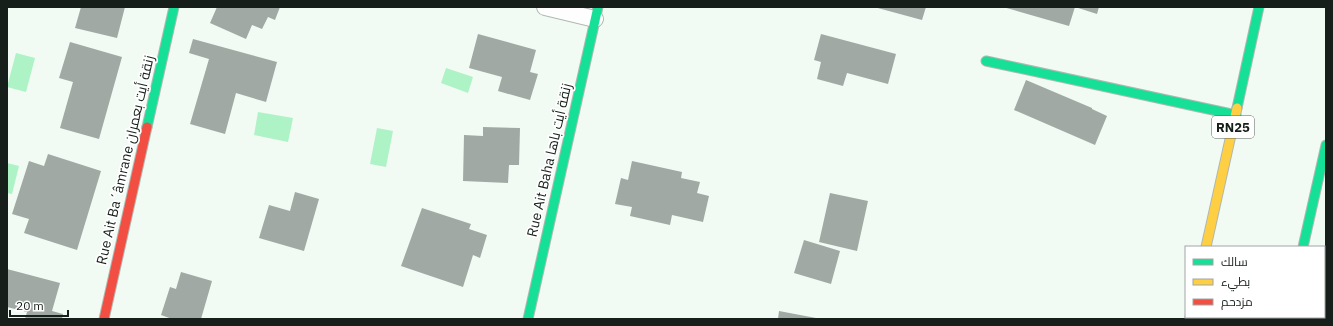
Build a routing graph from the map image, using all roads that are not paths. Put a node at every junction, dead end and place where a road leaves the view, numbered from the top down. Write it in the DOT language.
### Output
graph roads {
  1 [pos="174,7"];
  2 [pos="545,7"];
  3 [pos="1259,7"];
  4 [pos="596,13"];
  5 [pos="986,61"];
  6 [pos="1236,115"];
  7 [pos="1326,145"];
  8 [pos="1206,246"];
  9 [pos="1303,246"];
  10 [pos="104,319"];
  11 [pos="528,319"];
  1 -- 10 [label="street, Rue Ait Ba´âmrane زنقة أيت بعمران"];
  2 -- 4 [label="street"];
  3 -- 6 [label="street, RN25"];
  4 -- 11 [label="street, Rue Ait Baha زنقة أيت باها"];
  5 -- 6 [label="street"];
  6 -- 8 [label="street, RN25"];
  7 -- 9 [label="street"];
}
